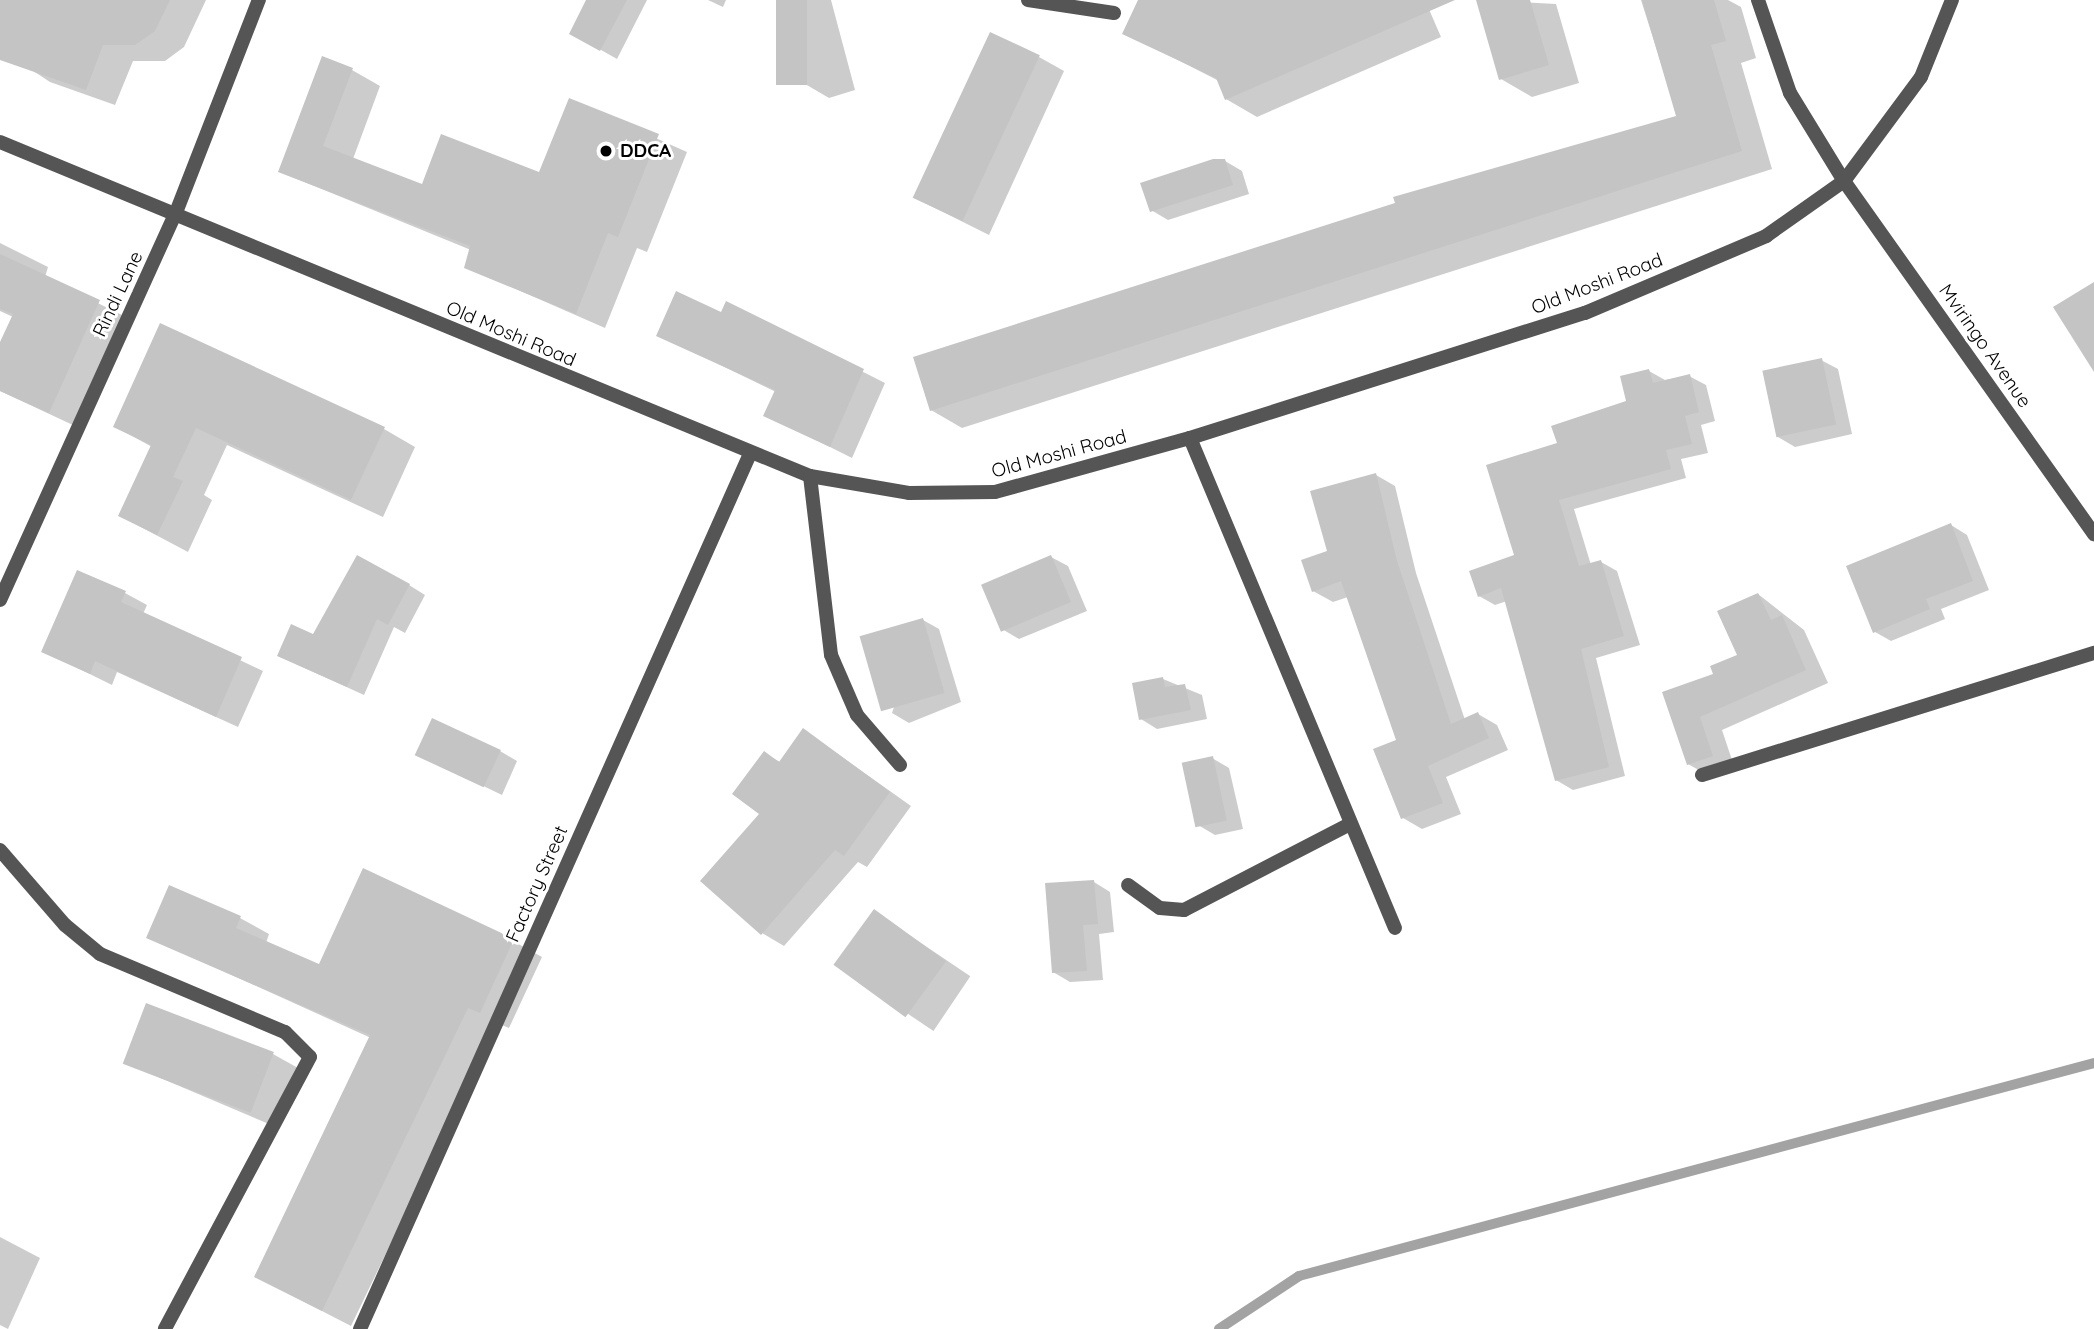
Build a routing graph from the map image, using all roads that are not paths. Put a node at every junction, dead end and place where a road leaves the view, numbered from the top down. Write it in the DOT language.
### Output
graph roads {
  1 [pos="259,0"];
  2 [pos="1028,0"];
  3 [pos="1758,0"];
  4 [pos="1952,0"];
  5 [pos="1114,13"];
  6 [pos="0,142"];
  7 [pos="1844,181"];
  8 [pos="175,215"];
  9 [pos="1190,438"];
  10 [pos="750,454"];
  11 [pos="810,476"];
  12 [pos="2094,534"];
  13 [pos="0,600"];
  14 [pos="2094,653"];
  15 [pos="900,765"];
  16 [pos="1702,775"];
  17 [pos="1350,824"];
  18 [pos="0,850"];
  19 [pos="1128,885"];
  20 [pos="1395,928"];
  21 [pos="165,1329"];
  22 [pos="360,1329"];
  1 -- 8 [label="street, Rindi Lane"];
  2 -- 5 [label="street"];
  3 -- 7 [label="street, Mviringo Avenue"];
  4 -- 7 [label="street, Old Moshi Road"];
  6 -- 8 [label="street, Old Moshi Road"];
  7 -- 9 [label="street, Old Moshi Road"];
  7 -- 12 [label="street, Mviringo Avenue"];
  8 -- 10 [label="street, Old Moshi Road"];
  8 -- 13 [label="street, Rindi Lane"];
  9 -- 11 [label="street, Old Moshi Road"];
  9 -- 17 [label="street"];
  10 -- 11 [label="street, Old Moshi Road"];
  10 -- 22 [label="street, Factory Street"];
  11 -- 15 [label="street"];
  14 -- 16 [label="street"];
  17 -- 19 [label="street"];
  17 -- 20 [label="street"];
  18 -- 21 [label="street"];
}
